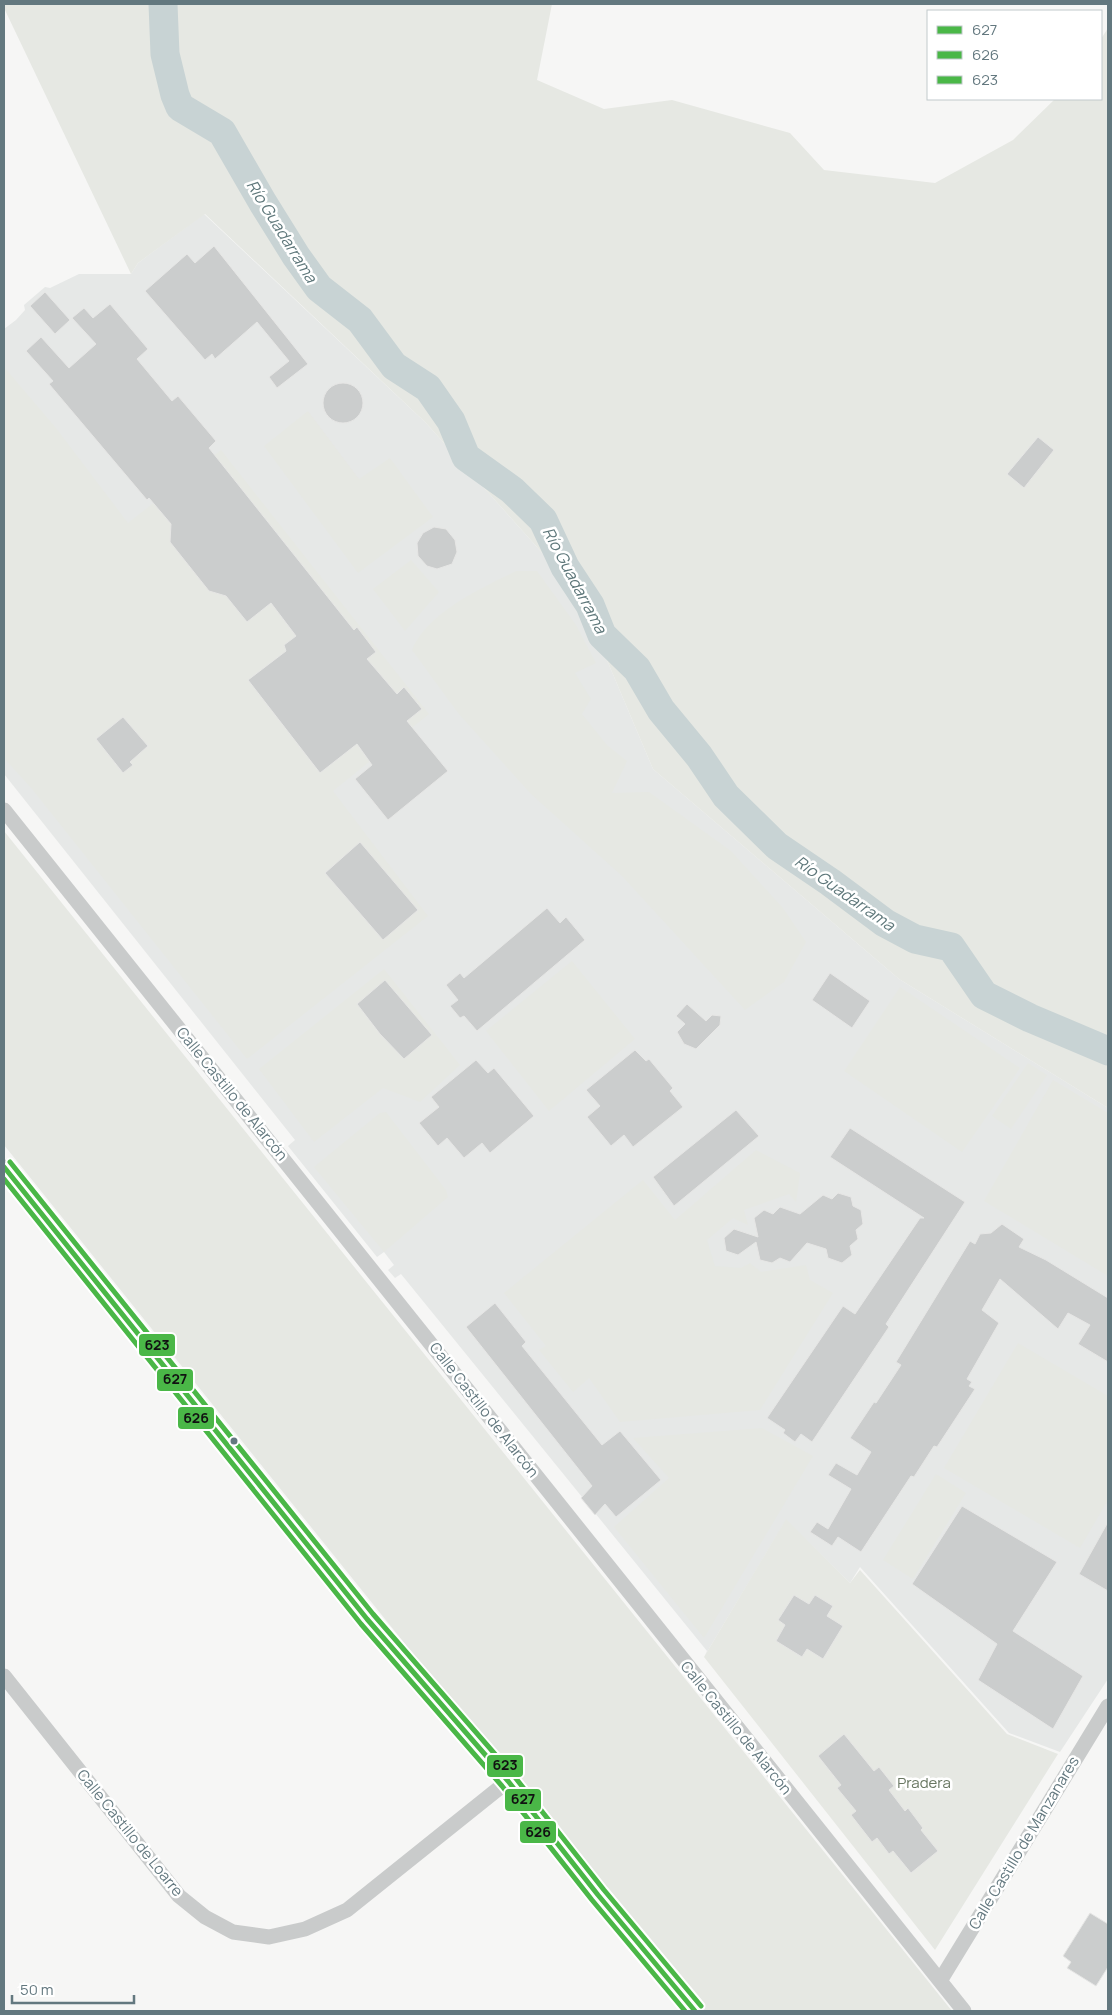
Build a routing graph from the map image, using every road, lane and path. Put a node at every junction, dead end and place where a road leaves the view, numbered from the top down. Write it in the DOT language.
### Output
graph roads {
  1 [pos="4,810"];
  2 [pos="4,1167"];
  3 [pos="4,1676"];
  4 [pos="1108,1706"];
  5 [pos="508,1780"];
  6 [pos="940,1981"];
  7 [pos="694,2011"];
  8 [pos="964,2011"];
  1 -- 6 [label="street, Calle Castillo de Alarcón"];
  2 -- 5 [label="street"];
  3 -- 5 [label="street, Calle Castillo de Loarre"];
  4 -- 6 [label="street, Calle Castillo de Manzanares"];
  5 -- 7 [label="street"];
  6 -- 8 [label="street, Calle Castillo de Alarcón"];
}
